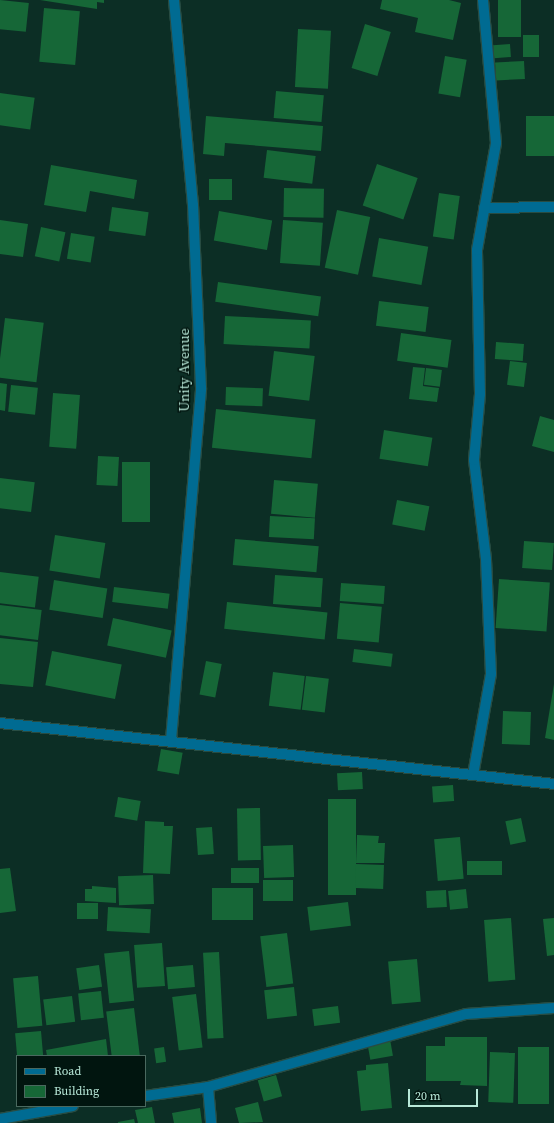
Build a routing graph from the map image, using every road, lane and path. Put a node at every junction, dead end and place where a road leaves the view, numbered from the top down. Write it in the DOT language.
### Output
graph roads {
  1 [pos="174,0"];
  2 [pos="483,0"];
  3 [pos="554,206"];
  4 [pos="484,208"];
  5 [pos="0,722"];
  6 [pos="171,740"];
  7 [pos="473,774"];
  8 [pos="554,784"];
  9 [pos="554,1008"];
  10 [pos="208,1087"];
  11 [pos="146,1096"];
  12 [pos="67,1107"];
  13 [pos="0,1119"];
  14 [pos="211,1123"];
  1 -- 6 [label="street, Unity Avenue"];
  2 -- 4 [label="street"];
  3 -- 4 [label="street"];
  4 -- 7 [label="street"];
  5 -- 6 [label="street"];
  6 -- 7 [label="street"];
  7 -- 8 [label="street"];
  9 -- 10 [label="street"];
  10 -- 11 [label="street"];
  10 -- 14 [label="street"];
  12 -- 13 [label="street"];
}
